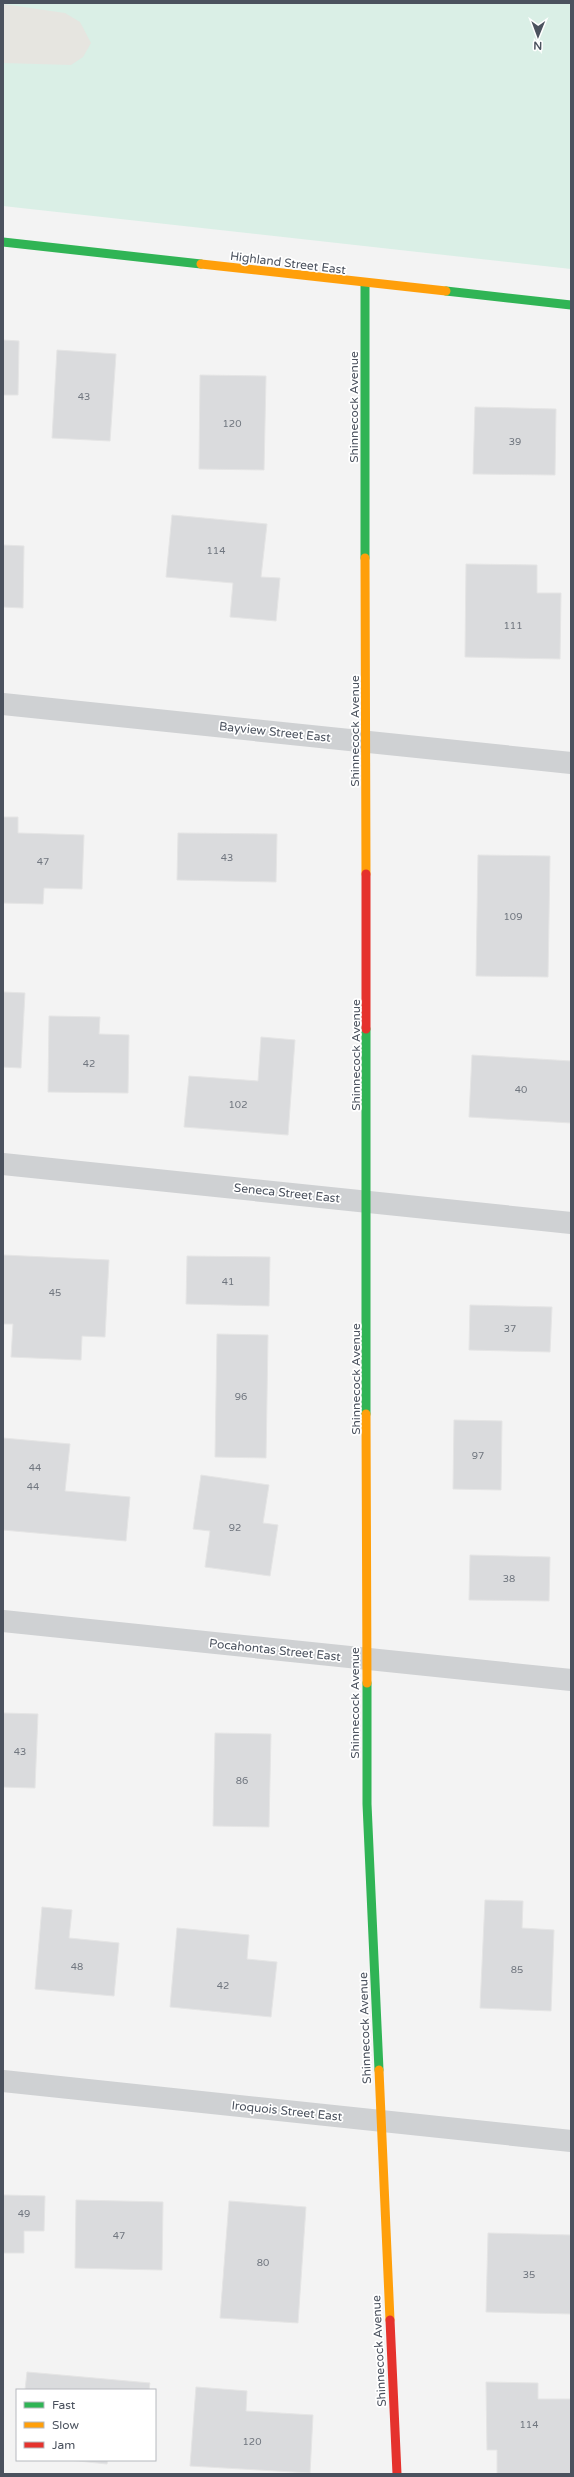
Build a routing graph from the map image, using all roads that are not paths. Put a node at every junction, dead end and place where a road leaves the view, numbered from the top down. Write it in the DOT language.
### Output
graph roads {
  1 [pos="3,242"];
  2 [pos="365,284"];
  3 [pos="571,306"];
  4 [pos="3,704"];
  5 [pos="367,742"];
  6 [pos="571,763"];
  7 [pos="3,1164"];
  8 [pos="368,1201"];
  9 [pos="571,1223"];
  10 [pos="3,1621"];
  11 [pos="367,1659"];
  12 [pos="571,1680"];
  13 [pos="3,2081"];
  14 [pos="381,2120"];
  15 [pos="571,2140"];
  16 [pos="397,2474"];
  1 -- 2 [label="street, Highland Street East"];
  2 -- 3 [label="street, Highland Street East"];
  2 -- 5 [label="street, Shinnecock Avenue"];
  4 -- 5 [label="street, Bayview Street East"];
  5 -- 6 [label="street, Bayview Street East"];
  5 -- 8 [label="street, Shinnecock Avenue"];
  7 -- 8 [label="street, Seneca Street East"];
  8 -- 9 [label="street, Seneca Street East"];
  8 -- 11 [label="street, Shinnecock Avenue"];
  10 -- 11 [label="street, Pocahontas Street East"];
  11 -- 12 [label="street, Pocahontas Street East"];
  11 -- 14 [label="street, Shinnecock Avenue"];
  13 -- 14 [label="street, Iroquois Street East"];
  14 -- 15 [label="street, Iroquois Street East"];
  14 -- 16 [label="street, Shinnecock Avenue"];
}
